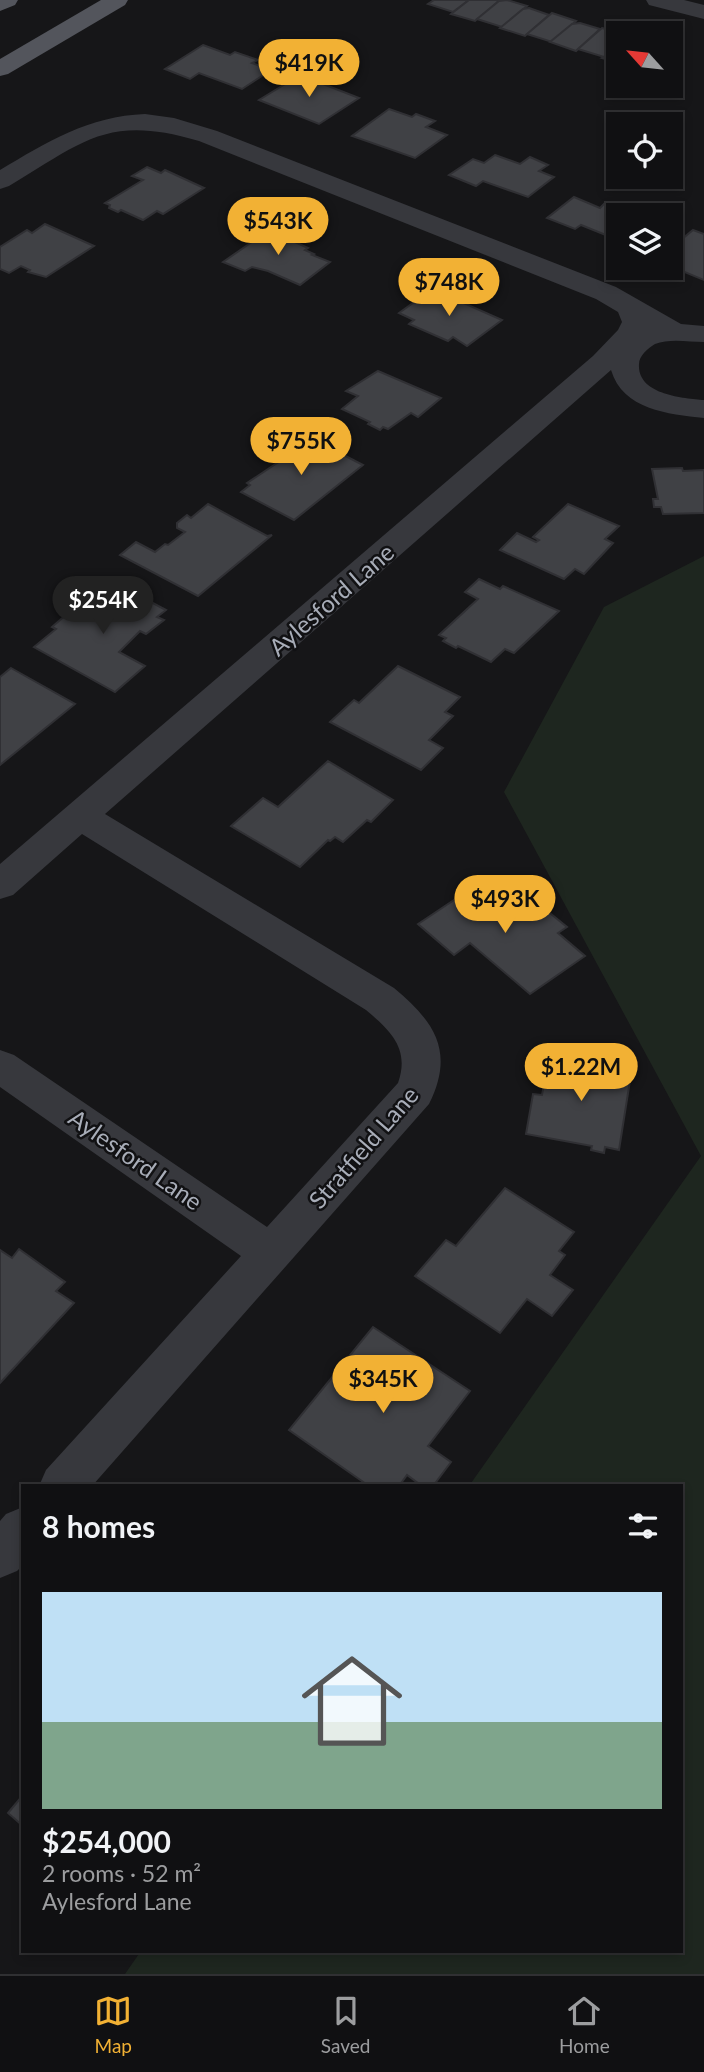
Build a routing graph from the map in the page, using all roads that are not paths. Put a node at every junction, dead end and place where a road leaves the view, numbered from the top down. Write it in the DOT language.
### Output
graph roads {
  1 [pos="7,0"];
  2 [pos="117,0"];
  3 [pos="657,0"];
  4 [pos="0,4"];
  5 [pos="704,12"];
  6 [pos="0,69"];
  7 [pos="0,181"];
  8 [pos="622,302"];
  9 [pos="674,332"];
  10 [pos="704,334"];
  11 [pos="704,409"];
  12 [pos="81,816"];
  13 [pos="0,885"];
  14 [pos="0,1066"];
  15 [pos="271,1253"];
  16 [pos="64,1484"];
  17 [pos="21,1532"];
  18 [pos="0,1555"];
  1 -- 4 [label="main road"];
  2 -- 6 [label="main road"];
  3 -- 5 [label="street"];
  7 -- 8 [label="street"];
  8 -- 9 [label="street"];
  8 -- 12 [label="street, Aylesford Lane"];
  9 -- 10 [label="street"];
  9 -- 11 [label="street"];
  12 -- 13 [label="street, Aylesford Lane"];
  12 -- 15 [label="street, Stratfield Lane"];
  14 -- 15 [label="street, Aylesford Lane"];
  15 -- 16 [label="street, Stratfield Lane"];
  17 -- 18 [label="street"];
}
